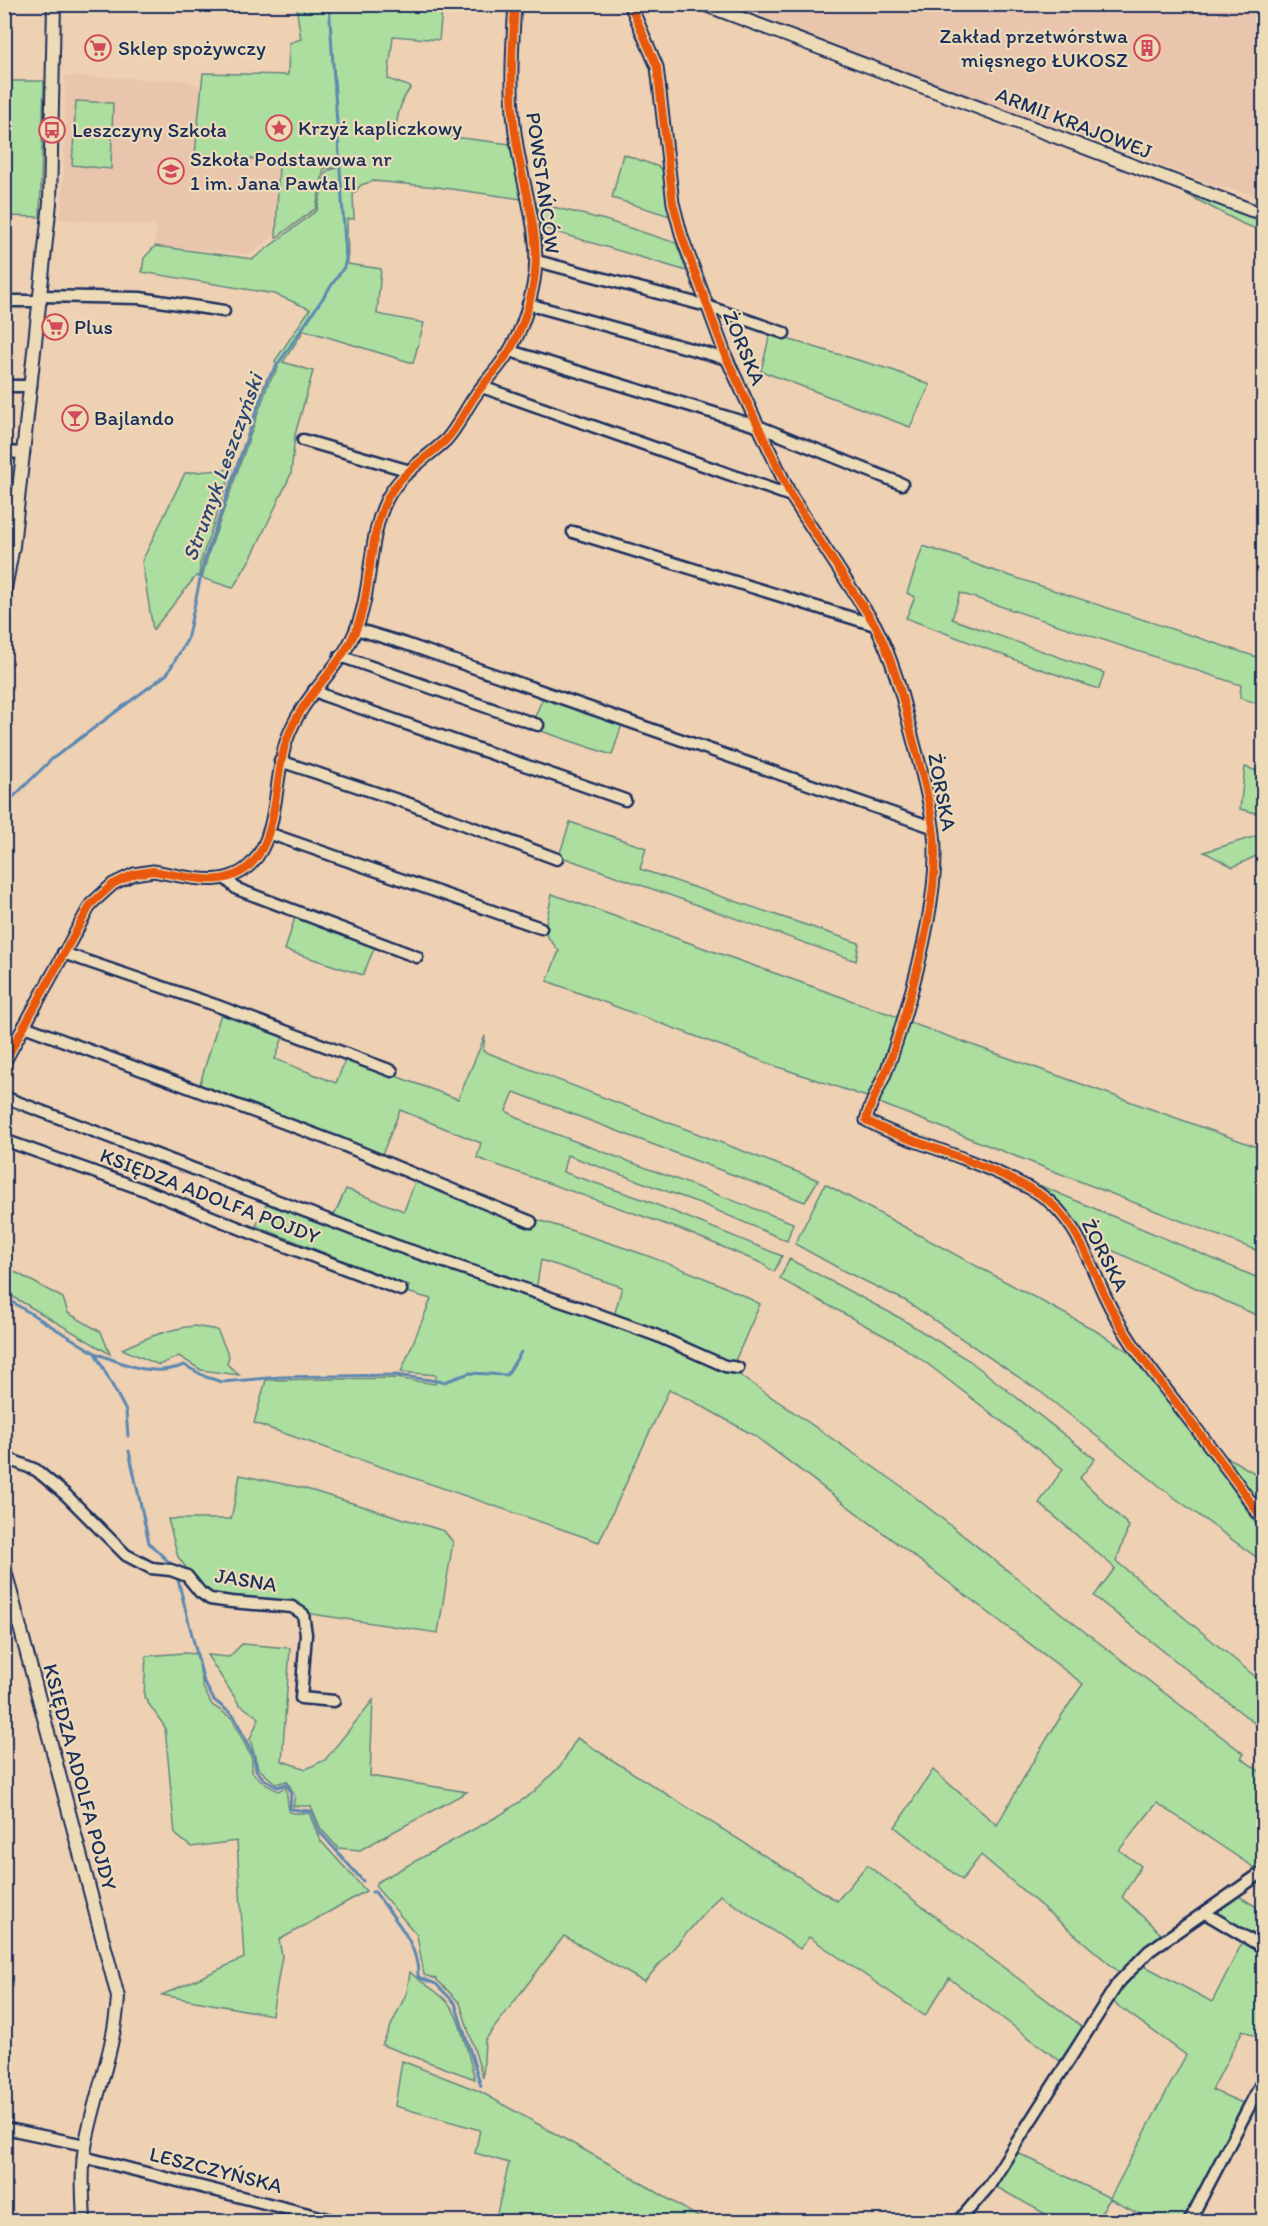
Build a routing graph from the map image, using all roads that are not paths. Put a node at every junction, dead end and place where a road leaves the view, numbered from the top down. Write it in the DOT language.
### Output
graph roads {
  1 [pos="54,4"];
  2 [pos="515,4"];
  3 [pos="630,4"];
  4 [pos="703,4"];
  5 [pos="1263,213"];
  6 [pos="537,261"];
  7 [pos="41,298"];
  8 [pos="4,301"];
  9 [pos="528,304"];
  10 [pos="707,306"];
  11 [pos="224,311"];
  12 [pos="784,333"];
  13 [pos="510,351"];
  14 [pos="727,359"];
  15 [pos="4,386"];
  16 [pos="31,386"];
  17 [pos="482,387"];
  18 [pos="760,427"];
  19 [pos="303,440"];
  20 [pos="4,452"];
  21 [pos="24,453"];
  22 [pos="410,471"];
  23 [pos="902,484"];
  24 [pos="791,496"];
  25 [pos="573,532"];
  26 [pos="4,594"];
  27 [pos="875,624"];
  28 [pos="356,629"];
  29 [pos="340,656"];
  30 [pos="314,690"];
  31 [pos="538,724"];
  32 [pos="280,761"];
  33 [pos="625,800"];
  34 [pos="932,827"];
  35 [pos="268,833"];
  36 [pos="557,859"];
  37 [pos="226,879"];
  38 [pos="541,928"];
  39 [pos="63,953"];
  40 [pos="417,957"];
  41 [pos="24,1026"];
  42 [pos="4,1063"];
  43 [pos="392,1071"];
  44 [pos="4,1097"];
  45 [pos="4,1140"];
  46 [pos="531,1222"];
  47 [pos="401,1290"];
  48 [pos="738,1368"];
  49 [pos="4,1457"];
  50 [pos="1263,1522"];
  51 [pos="4,1567"];
  52 [pos="334,1701"];
  53 [pos="1263,1871"];
  54 [pos="1205,1913"];
  55 [pos="1263,1948"];
  56 [pos="1263,2078"];
  57 [pos="4,2128"];
  58 [pos="84,2151"];
  59 [pos="84,2222"];
  60 [pos="340,2222"];
  61 [pos="958,2222"];
  62 [pos="1189,2222"];
  1 -- 7 [label="street"];
  2 -- 6 [label="street, POWSTAŃCÓW"];
  3 -- 10 [label="street, ŻORSKA"];
  4 -- 5 [label="street, ARMII KRAJOWEJ"];
  6 -- 9 [label="street, POWSTAŃCÓW"];
  6 -- 10 [label="street"];
  7 -- 8 [label="street"];
  7 -- 11 [label="street"];
  7 -- 16 [label="street"];
  9 -- 13 [label="street, POWSTAŃCÓW"];
  9 -- 14 [label="street"];
  10 -- 12 [label="street"];
  10 -- 14 [label="street, ŻORSKA"];
  13 -- 17 [label="street, POWSTAŃCÓW"];
  13 -- 18 [label="street"];
  14 -- 18 [label="street, ŻORSKA"];
  15 -- 16 [label="street"];
  16 -- 21 [label="street"];
  17 -- 22 [label="street, POWSTAŃCÓW"];
  17 -- 24 [label="street"];
  18 -- 23 [label="street"];
  18 -- 24 [label="street, ŻORSKA"];
  19 -- 22 [label="street"];
  20 -- 21 [label="street"];
  21 -- 26 [label="street"];
  22 -- 28 [label="street, POWSTAŃCÓW"];
  24 -- 27 [label="street, ŻORSKA"];
  25 -- 27 [label="street"];
  27 -- 34 [label="street, ŻORSKA"];
  28 -- 29 [label="street, POWSTAŃCÓW"];
  28 -- 34 [label="street"];
  29 -- 30 [label="street, POWSTAŃCÓW"];
  29 -- 31 [label="street"];
  30 -- 32 [label="street, POWSTAŃCÓW"];
  30 -- 33 [label="street"];
  32 -- 35 [label="street, POWSTAŃCÓW"];
  32 -- 36 [label="street"];
  34 -- 50 [label="street, ŻORSKA"];
  35 -- 37 [label="street, POWSTAŃCÓW"];
  35 -- 38 [label="street"];
  37 -- 39 [label="street"];
  37 -- 40 [label="street"];
  39 -- 41 [label="street"];
  39 -- 43 [label="street"];
  41 -- 42 [label="street"];
  41 -- 46 [label="street"];
  44 -- 48 [label="street"];
  45 -- 47 [label="street, KSIĘDZA ADOLFA POJDY"];
  49 -- 52 [label="street, JASNA"];
  51 -- 58 [label="street, KSIĘDZA ADOLFA POJDY"];
  53 -- 54 [label="street"];
  54 -- 55 [label="street"];
  54 -- 61 [label="street"];
  56 -- 62 [label="street"];
  57 -- 58 [label="street, LESZCZYŃSKA"];
  58 -- 59 [label="street"];
  58 -- 60 [label="street, LESZCZYŃSKA"];
}
